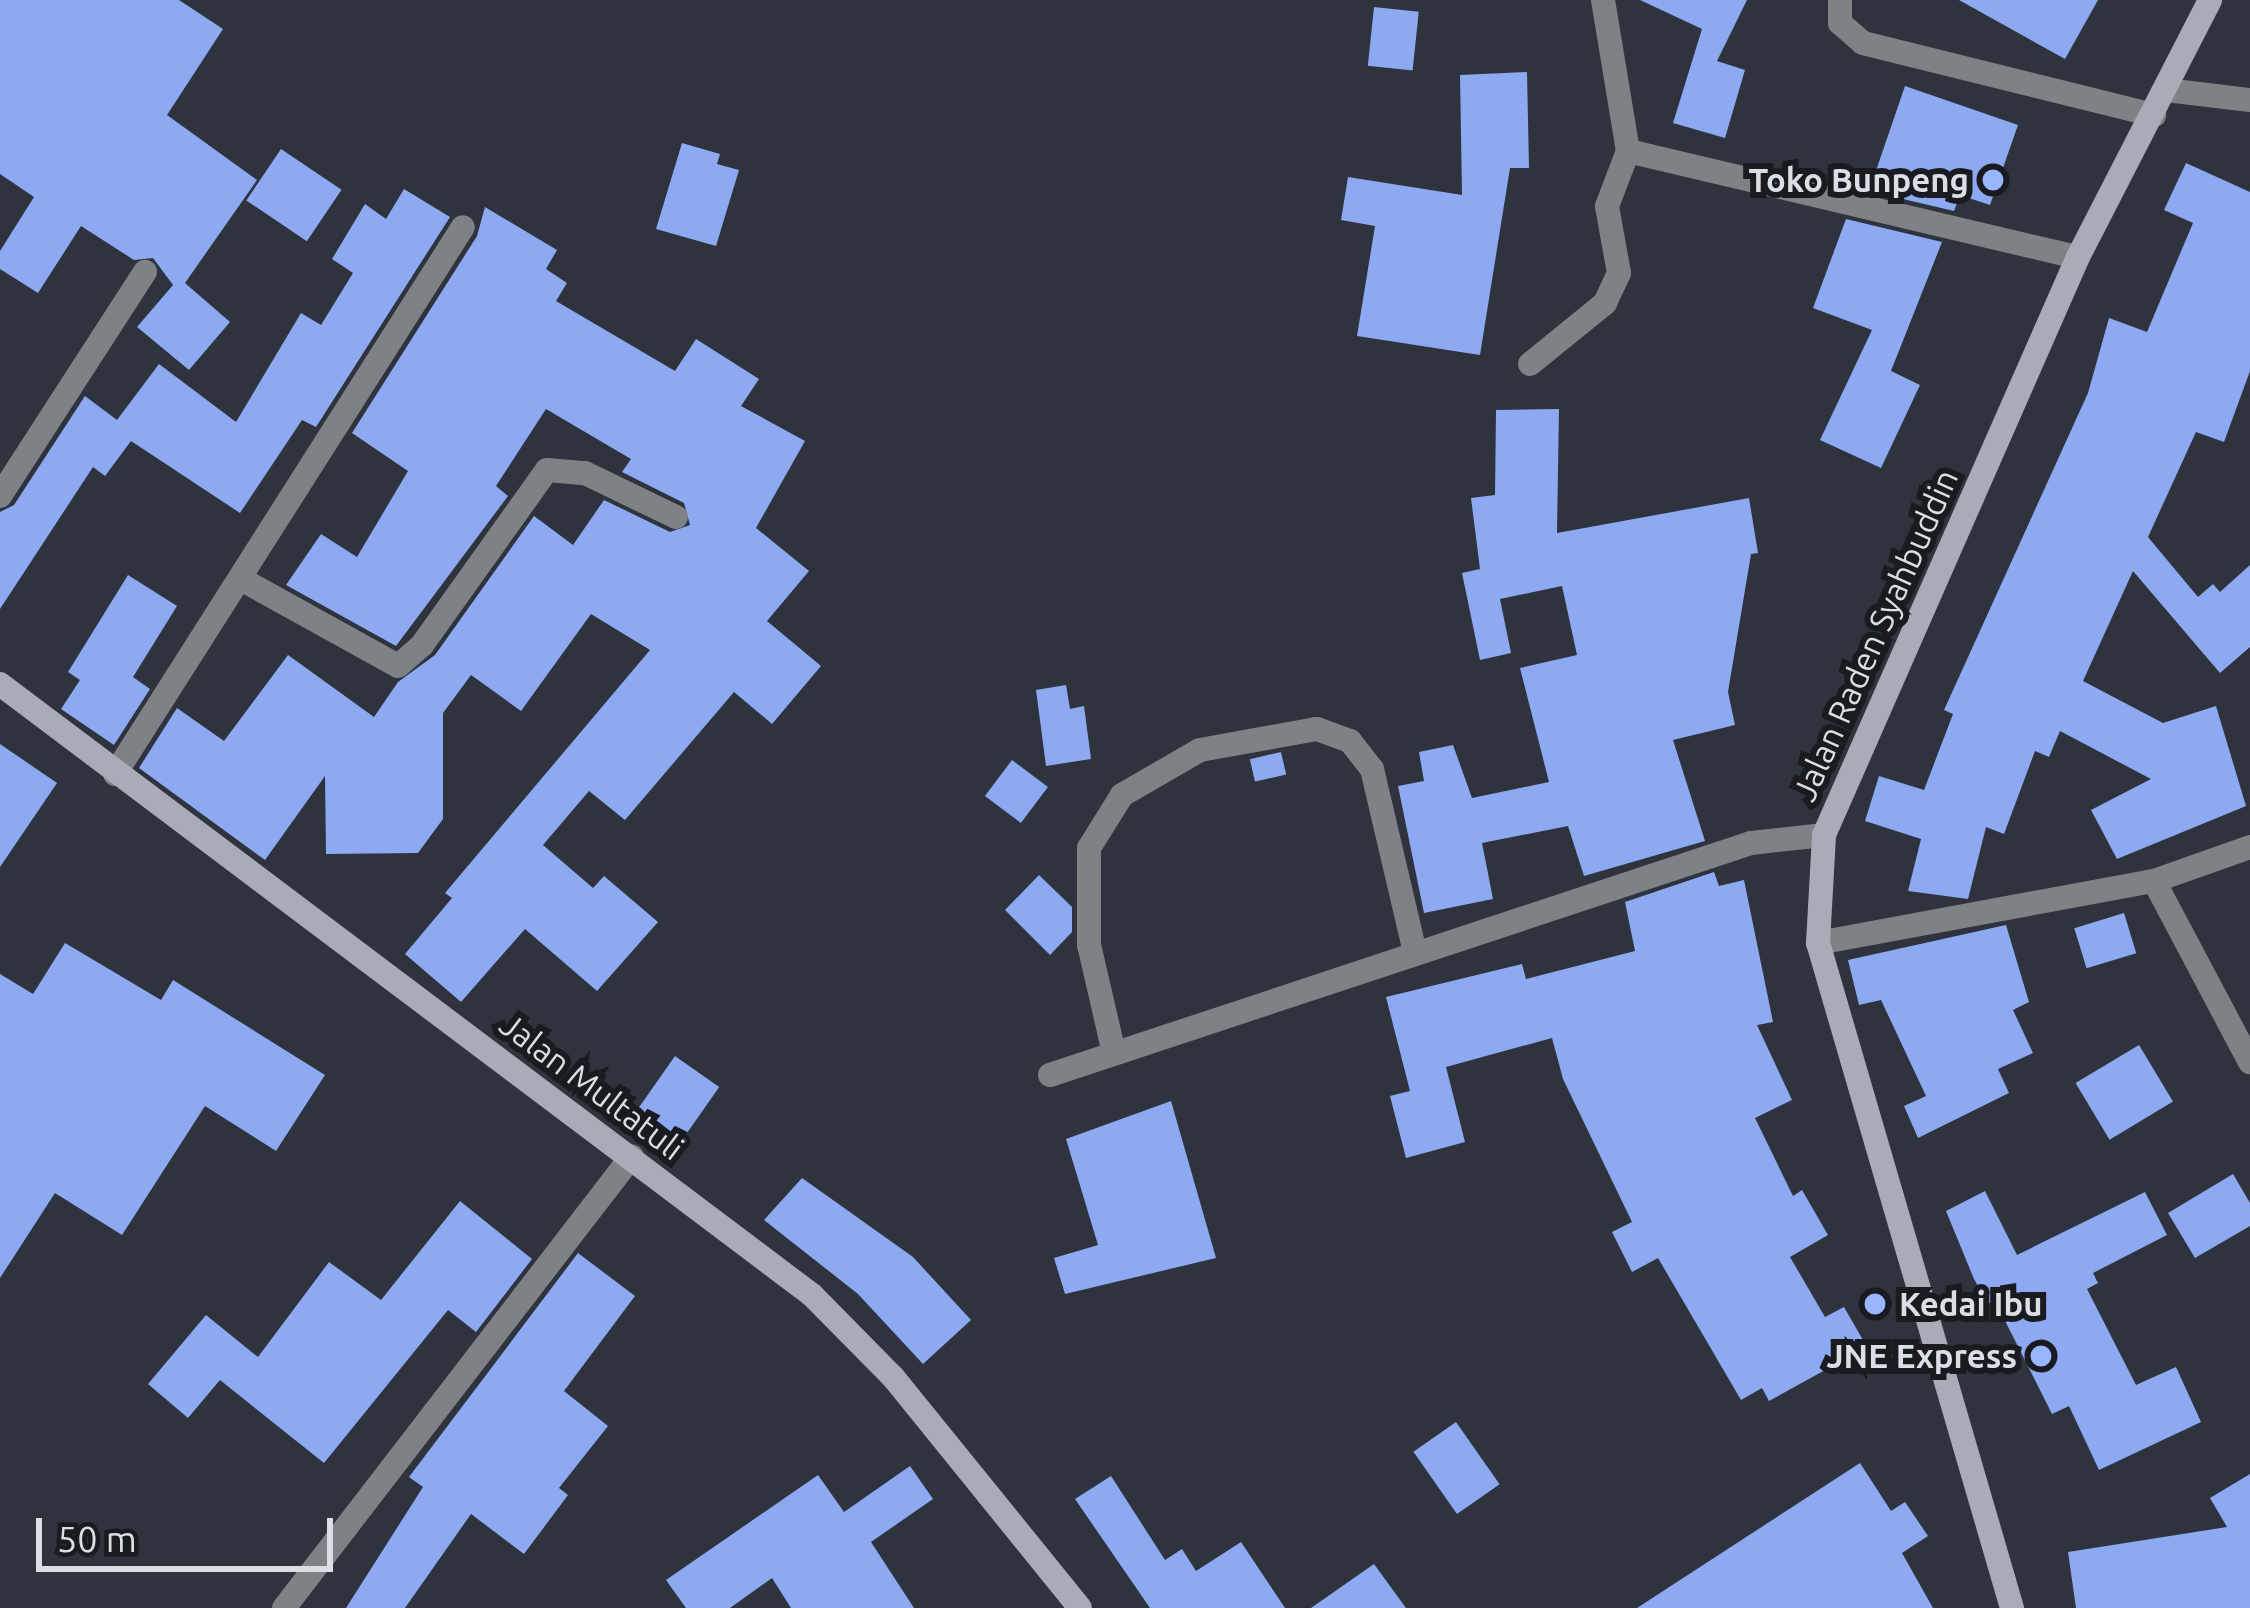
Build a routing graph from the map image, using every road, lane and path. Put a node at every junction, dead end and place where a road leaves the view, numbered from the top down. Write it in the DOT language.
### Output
graph roads {
  1 [pos="1603,0"];
  2 [pos="1840,0"];
  3 [pos="2210,0"];
  4 [pos="2166,90"];
  5 [pos="2250,100"];
  6 [pos="2154,115"];
  7 [pos="1628,151"];
  8 [pos="463,227"];
  9 [pos="2078,257"];
  10 [pos="145,272"];
  11 [pos="1530,364"];
  12 [pos="0,496"];
  13 [pos="676,517"];
  14 [pos="241,579"];
  15 [pos="0,684"];
  16 [pos="115,774"];
  17 [pos="1824,835"];
  18 [pos="2250,847"];
  19 [pos="2154,881"];
  20 [pos="1818,943"];
  21 [pos="1415,952"];
  22 [pos="1114,1053"];
  23 [pos="2250,1062"];
  24 [pos="1049,1075"];
  25 [pos="632,1156"];
  26 [pos="284,1608"];
  27 [pos="1080,1608"];
  28 [pos="2012,1608"];
  1 -- 7 [label="street"];
  2 -- 6 [label="street"];
  3 -- 4 [label="main road, Jalan Raden Syahbuddin"];
  4 -- 5 [label="street"];
  4 -- 6 [label="main road, Jalan Raden Syahbuddin"];
  6 -- 9 [label="main road, Jalan Raden Syahbuddin"];
  7 -- 9 [label="street"];
  7 -- 11 [label="street"];
  8 -- 14 [label="street"];
  9 -- 17 [label="main road, Jalan Raden Syahbuddin"];
  10 -- 12 [label="street"];
  13 -- 14 [label="street"];
  14 -- 16 [label="street"];
  15 -- 16 [label="main road, Jalan Multatuli"];
  16 -- 25 [label="main road, Jalan Multatuli"];
  17 -- 20 [label="main road, Jalan Raden Syahbuddin"];
  17 -- 21 [label="street"];
  18 -- 19 [label="street"];
  19 -- 20 [label="street"];
  19 -- 23 [label="street"];
  20 -- 28 [label="main road, Jalan Raden Syahbuddin"];
  21 -- 22 [label="street"];
  21 -- 22 [label="street"];
  22 -- 24 [label="street"];
  25 -- 26 [label="street"];
  25 -- 27 [label="main road, Jalan Multatuli"];
}
